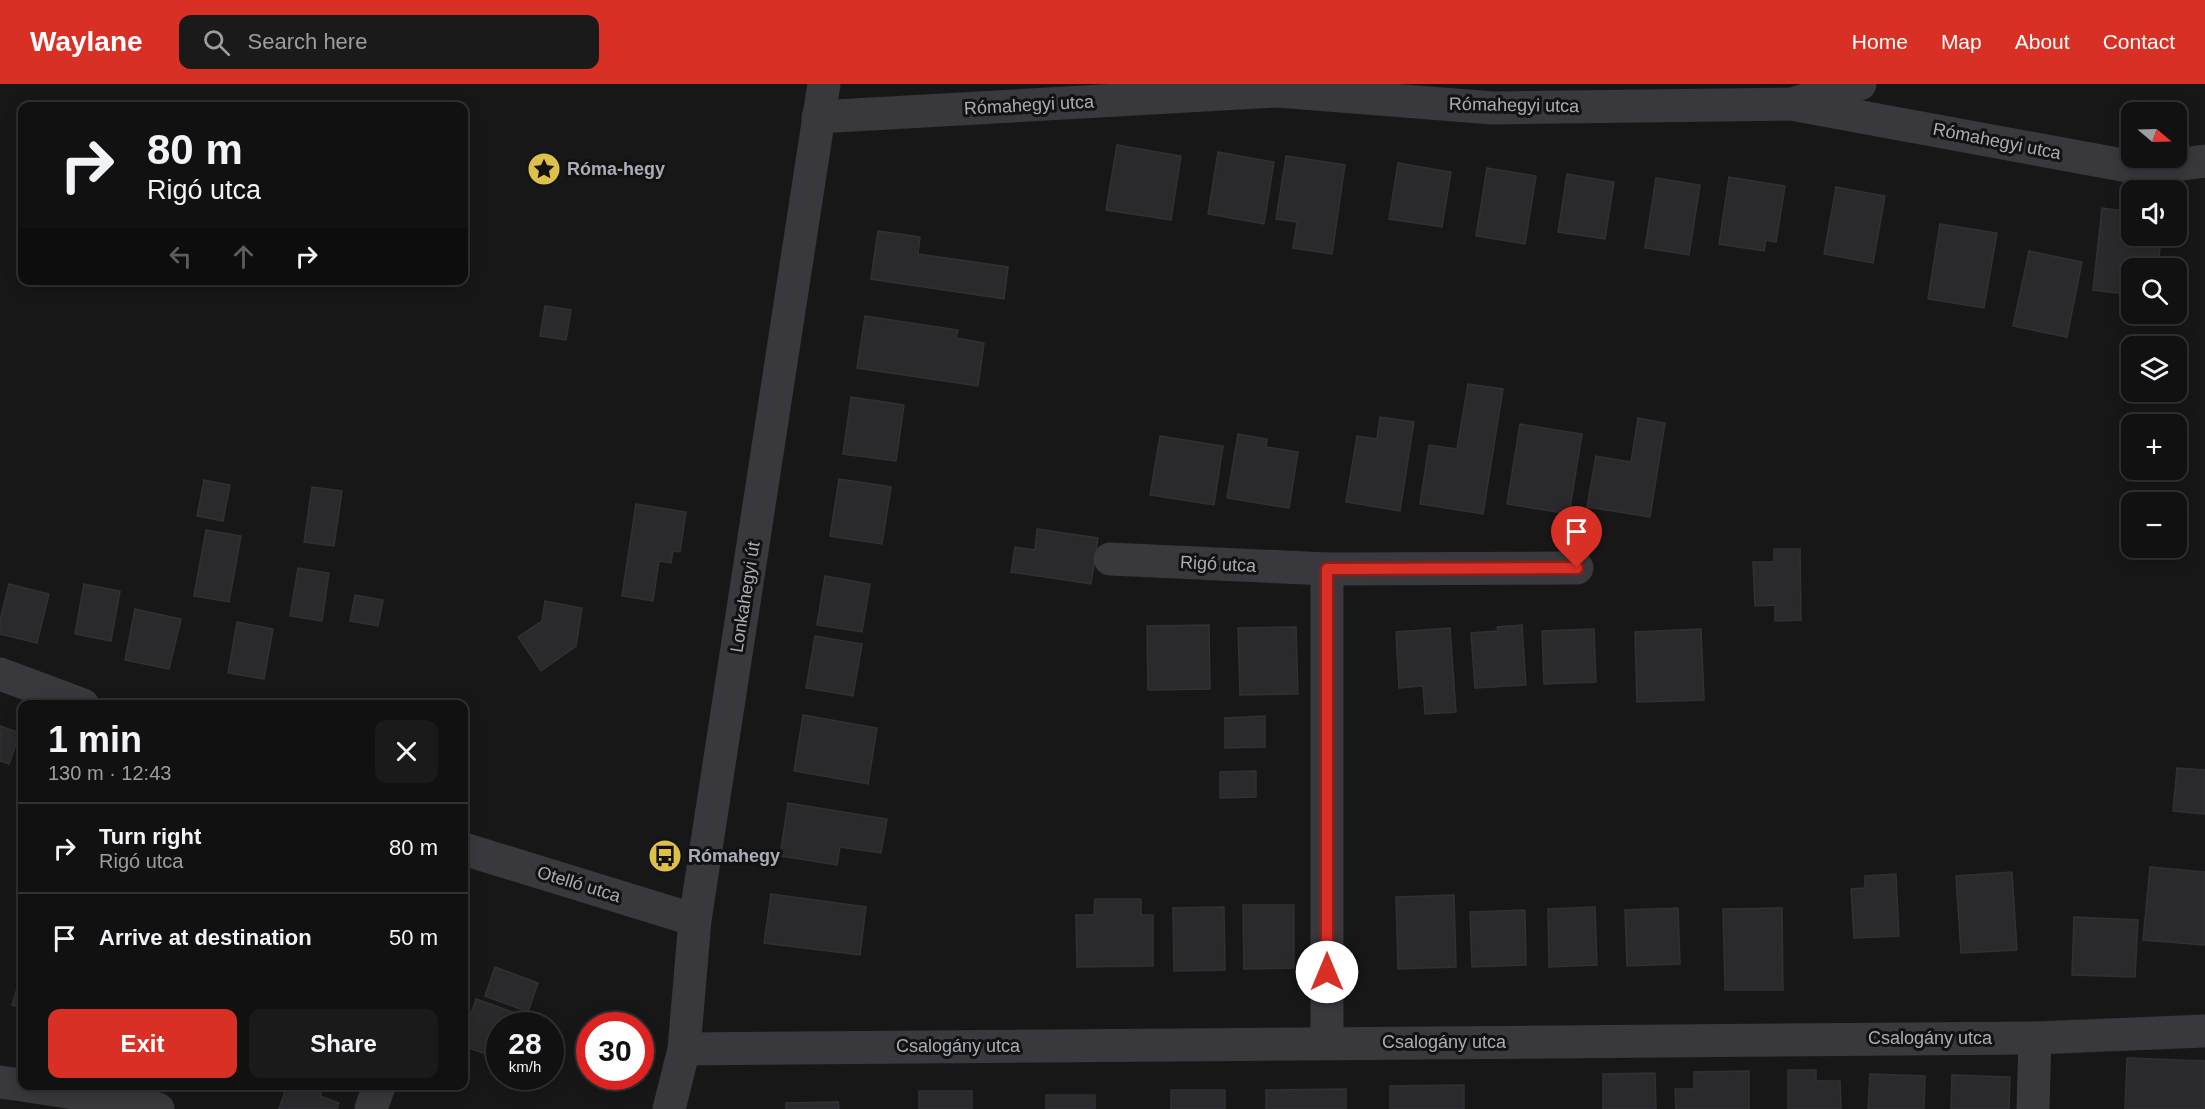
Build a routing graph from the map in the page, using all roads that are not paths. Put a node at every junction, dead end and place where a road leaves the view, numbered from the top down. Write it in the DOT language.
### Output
graph roads {
  1 [pos="824,84"];
  2 [pos="1860,84"];
  3 [pos="1791,104"];
  4 [pos="818,117"];
  5 [pos="2205,161"];
  6 [pos="1110,559"];
  7 [pos="1577,568"];
  8 [pos="1327,569"];
  9 [pos="0,674"];
  10 [pos="70,700"];
  11 [pos="468,853"];
  12 [pos="695,920"];
  13 [pos="2205,1031"];
  14 [pos="2035,1038"];
  15 [pos="1327,1043"];
  16 [pos="684,1048"];
  17 [pos="0,1082"];
  18 [pos="18,1084"];
  19 [pos="54,1090"];
  20 [pos="378,1090"];
  21 [pos="158,1109"];
  22 [pos="371,1109"];
  23 [pos="669,1109"];
  24 [pos="2033,1109"];
  1 -- 4 [label="street, Lonkahegyi út"];
  2 -- 3 [label="street"];
  3 -- 4 [label="street, Rómahegyi utca"];
  3 -- 5 [label="street, Rómahegyi utca"];
  4 -- 12 [label="street, Lonkahegyi út"];
  6 -- 8 [label="street, Rigó utca"];
  7 -- 8 [label="street, Rigó utca"];
  8 -- 15 [label="street"];
  9 -- 10 [label="street"];
  11 -- 12 [label="street, Otelló utca"];
  12 -- 16 [label="street, Lonkahegyi út"];
  13 -- 14 [label="street, Csalogány utca"];
  14 -- 15 [label="street, Csalogány utca"];
  14 -- 24 [label="street"];
  15 -- 16 [label="street, Csalogány utca"];
  16 -- 23 [label="street, Lonkahegyi út"];
  17 -- 18 [label="street"];
  19 -- 21 [label="street"];
  20 -- 22 [label="street"];
}
